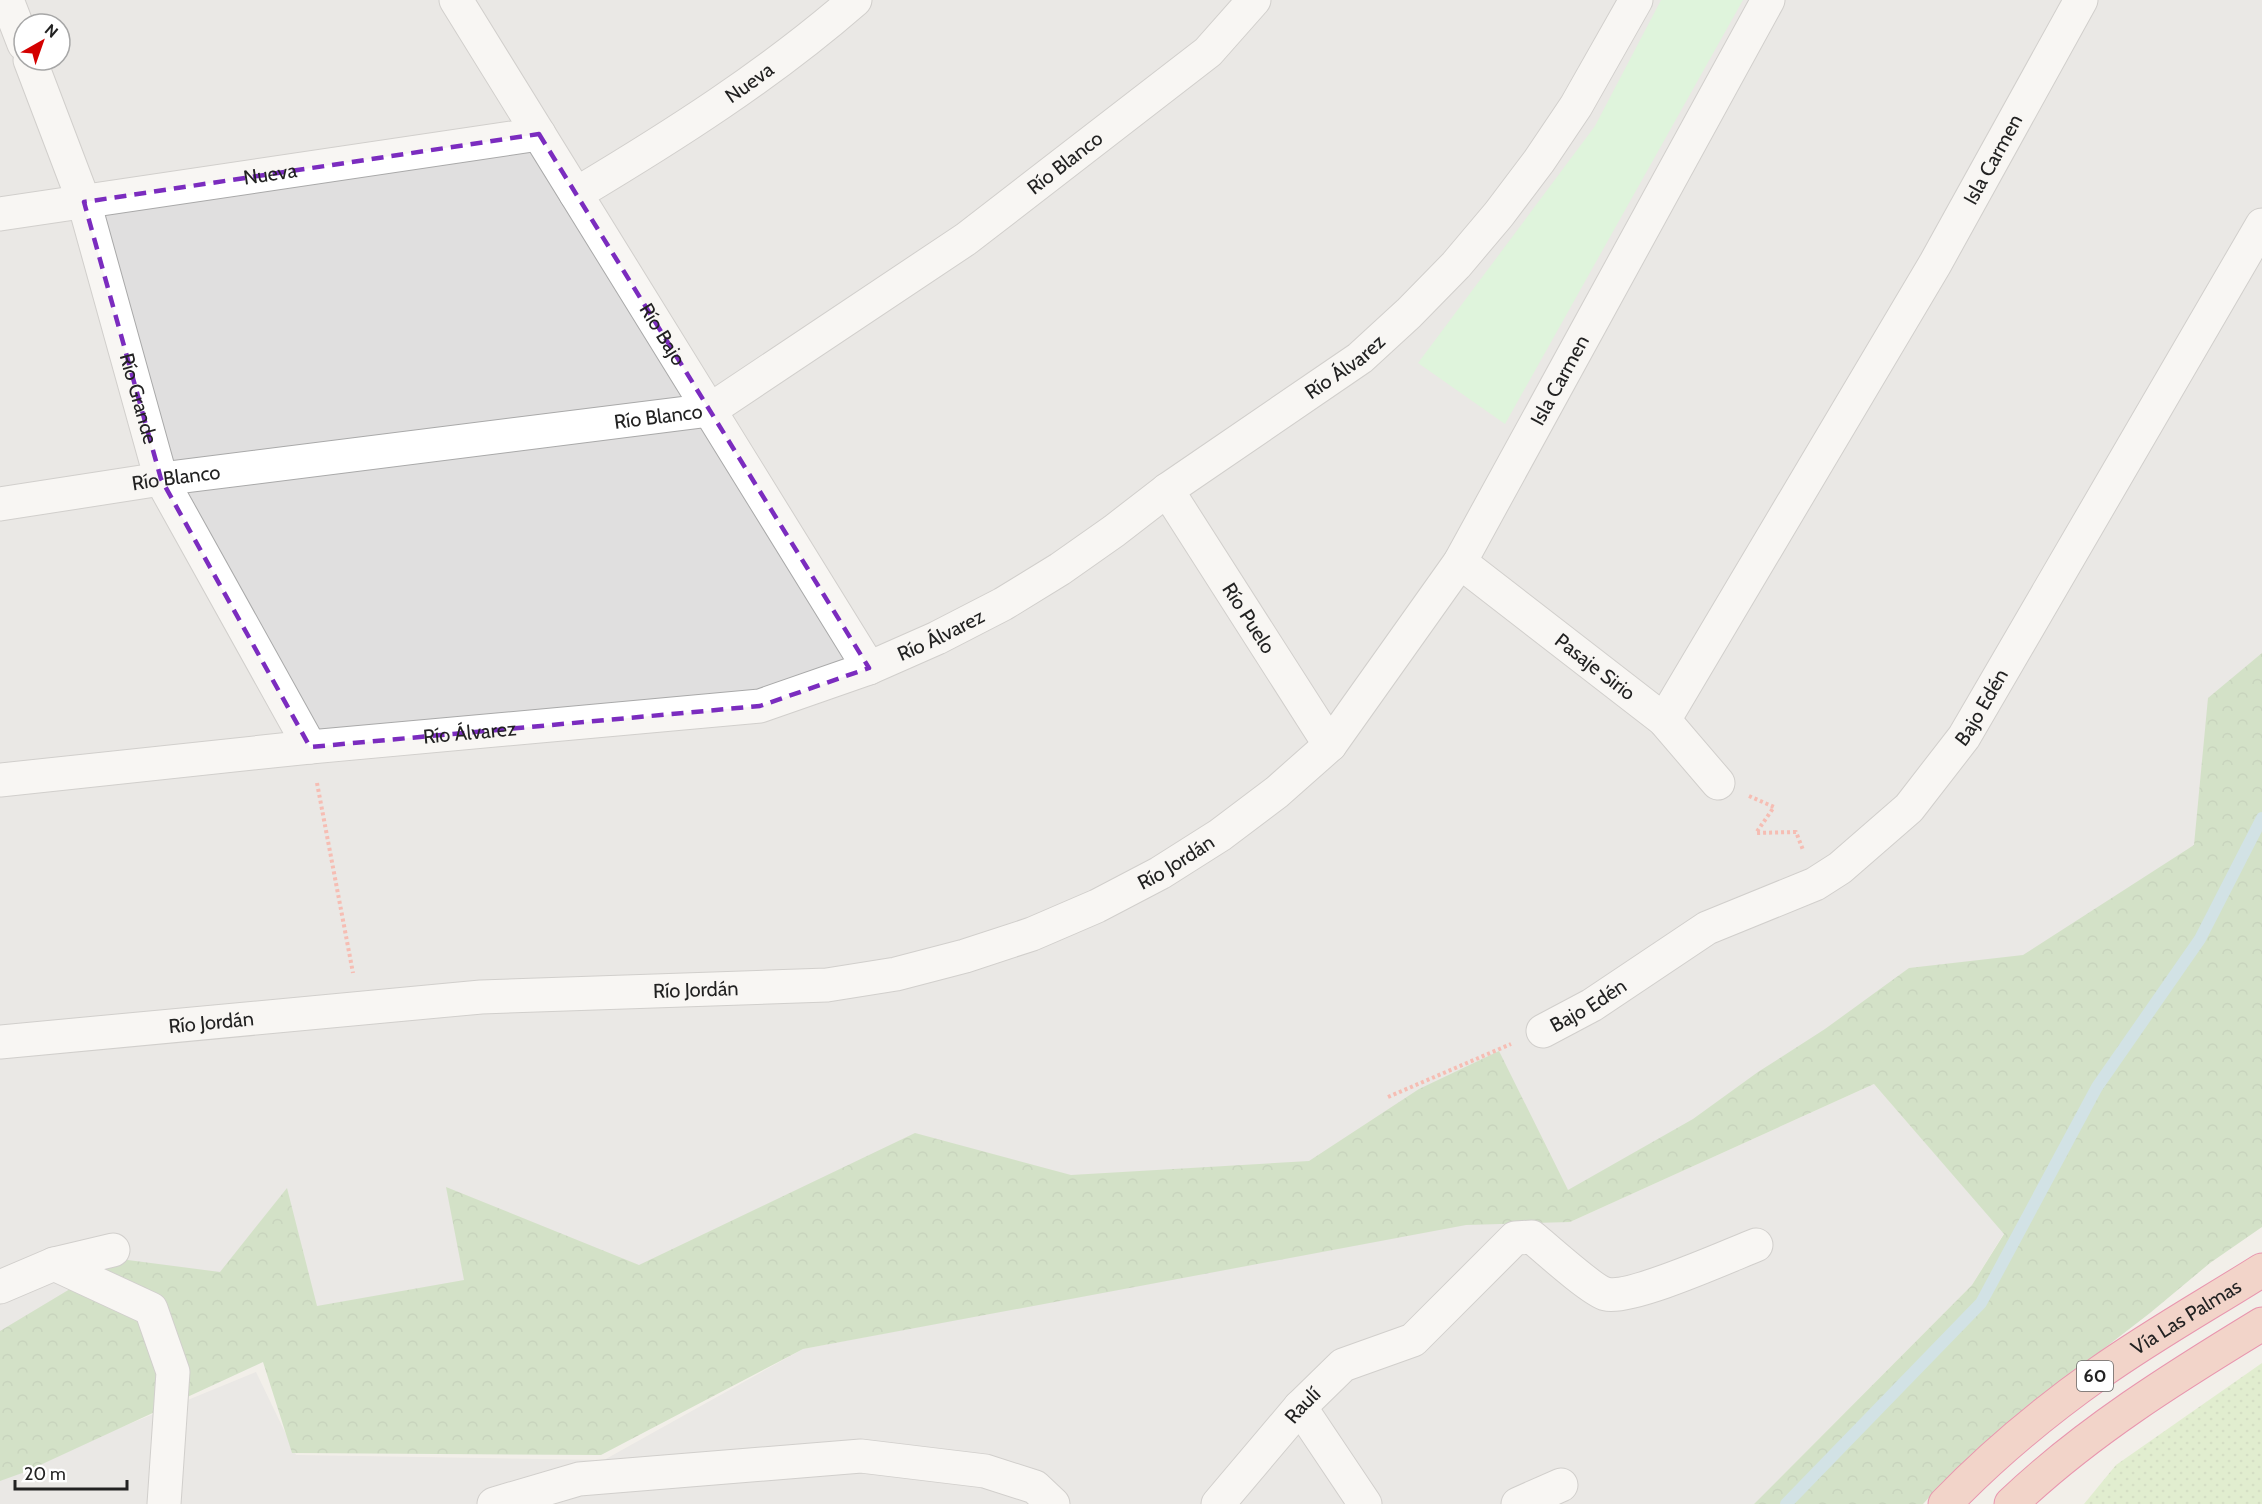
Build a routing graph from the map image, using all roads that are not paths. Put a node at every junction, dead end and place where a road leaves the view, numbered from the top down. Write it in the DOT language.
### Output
graph roads {
  1 [pos="456,0"];
  2 [pos="855,0"];
  3 [pos="1254,0"];
  4 [pos="1636,0"];
  5 [pos="1768,0"];
  6 [pos="2081,0"];
  7 [pos="35,72"];
  8 [pos="539,134"];
  9 [pos="576,194"];
  10 [pos="84,202"];
  11 [pos="0,214"];
  12 [pos="2262,225"];
  13 [pos="710,410"];
  14 [pos="161,479"];
  15 [pos="1167,490"];
  16 [pos="0,504"];
  17 [pos="1460,562"];
  18 [pos="869,668"];
  19 [pos="1664,720"];
  20 [pos="1330,745"];
  21 [pos="310,747"];
  22 [pos="0,780"];
  23 [pos="1718,783"];
  24 [pos="1543,1031"];
  25 [pos="0,1042"];
  26 [pos="1756,1245"];
  27 [pos="113,1250"];
  28 [pos="54,1264"];
  29 [pos="2262,1270"];
  30 [pos="0,1287"];
  31 [pos="2262,1324"];
  32 [pos="1300,1407"];
  33 [pos="1561,1485"];
  34 [pos="164,1504"];
  35 [pos="494,1504"];
  36 [pos="1053,1504"];
  37 [pos="1218,1504"];
  38 [pos="1365,1504"];
  39 [pos="1518,1504"];
  40 [pos="1945,1504"];
  41 [pos="2011,1504"];
  1 -- 8 [label="street, Río Bajo"];
  2 -- 9 [label="street, Nueva"];
  3 -- 13 [label="street, Río Blanco"];
  4 -- 15 [label="street, Río Álvarez"];
  5 -- 17 [label="street, Isla Carmen"];
  6 -- 19 [label="street, Isla Carmen"];
  7 -- 10 [label="street, Río Grande"];
  8 -- 9 [label="street, Río Bajo"];
  8 -- 10 [label="street, Nueva"];
  9 -- 13 [label="street, Río Bajo"];
  10 -- 11 [label="street, Nueva"];
  10 -- 14 [label="street, Río Grande"];
  12 -- 24 [label="street, Bajo Edén"];
  13 -- 14 [label="street, Río Blanco"];
  13 -- 18 [label="street, Río Bajo"];
  14 -- 16 [label="street, Río Blanco"];
  14 -- 21 [label="street, Río Grande"];
  15 -- 18 [label="street, Río Álvarez"];
  15 -- 20 [label="street, Río Puelo"];
  17 -- 19 [label="street, Pasaje Sirio"];
  17 -- 20 [label="street, Isla Carmen"];
  18 -- 21 [label="street, Río Álvarez"];
  19 -- 23 [label="street, Pasaje Sirio"];
  20 -- 25 [label="street, Río Jordán"];
  21 -- 22 [label="street, Río Álvarez"];
  26 -- 32 [label="street, Raulí"];
  27 -- 28 [label="street"];
  28 -- 30 [label="street"];
  28 -- 34 [label="street"];
  29 -- 40 [label="highway, Vía Las Palmas / 60"];
  31 -- 41 [label="highway, 60"];
  32 -- 37 [label="street, Raulí"];
  32 -- 38 [label="street"];
  33 -- 39 [label="street"];
  35 -- 36 [label="street"];
}
